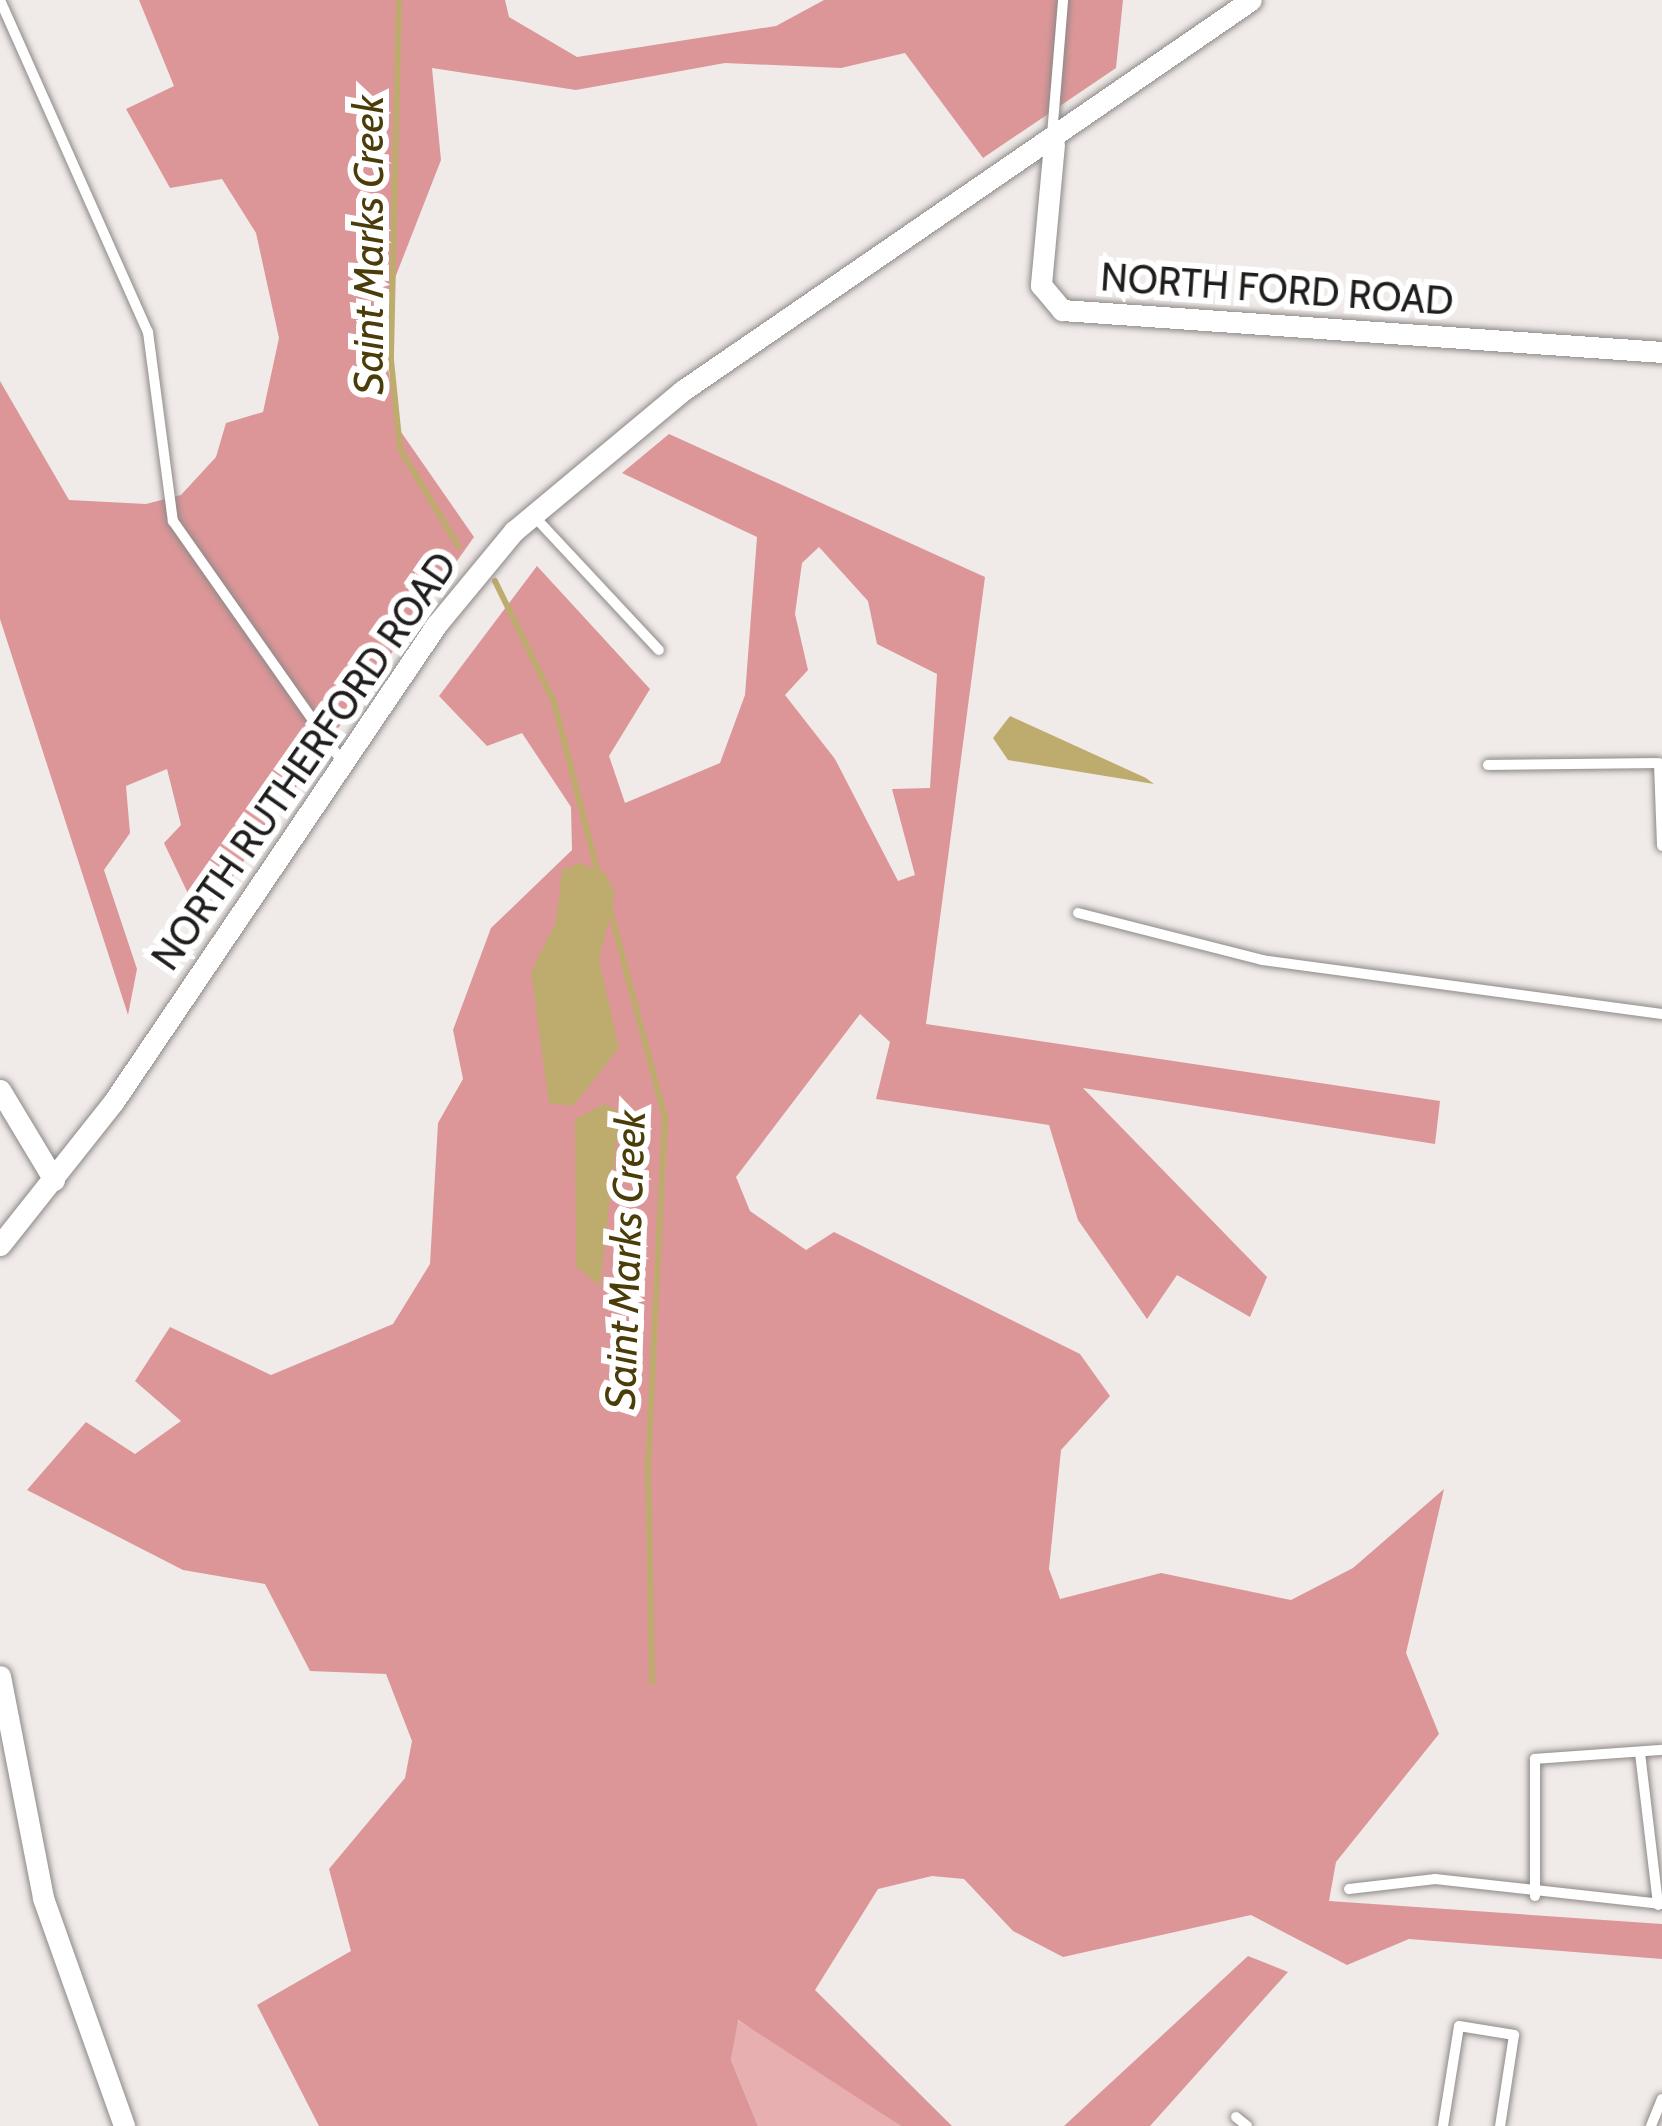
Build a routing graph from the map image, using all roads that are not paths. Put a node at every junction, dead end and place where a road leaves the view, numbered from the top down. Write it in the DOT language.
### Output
graph roads {
  1 [pos="0,0"];
  2 [pos="1063,0"];
  3 [pos="1252,0"];
  4 [pos="1054,144"];
  5 [pos="1662,352"];
  6 [pos="532,514"];
  7 [pos="659,650"];
  8 [pos="343,763"];
  9 [pos="1659,763"];
  10 [pos="1487,765"];
  11 [pos="1662,846"];
  12 [pos="1078,913"];
  13 [pos="1662,1014"];
  14 [pos="0,1090"];
  15 [pos="54,1180"];
  16 [pos="0,1245"];
  17 [pos="0,1676"];
  18 [pos="1662,1750"];
  19 [pos="1640,1753"];
  20 [pos="1349,1889"];
  21 [pos="1535,1896"];
  22 [pos="1660,1905"];
  23 [pos="1662,2099"];
  24 [pos="1236,2117"];
  25 [pos="124,2126"];
  26 [pos="1247,2126"];
  27 [pos="1443,2126"];
  28 [pos="1500,2126"];
  29 [pos="1651,2126"];
  1 -- 8 [label="lane"];
  2 -- 4 [label="lane"];
  3 -- 4 [label="street, NORTH RUTHERFORD ROAD"];
  4 -- 5 [label="street, NORTH FORD ROAD"];
  4 -- 6 [label="street, NORTH RUTHERFORD ROAD"];
  6 -- 7 [label="lane"];
  6 -- 8 [label="street, NORTH RUTHERFORD ROAD"];
  8 -- 15 [label="street, NORTH RUTHERFORD ROAD"];
  9 -- 10 [label="lane"];
  9 -- 11 [label="lane"];
  12 -- 13 [label="lane"];
  14 -- 15 [label="street"];
  15 -- 16 [label="street, NORTH RUTHERFORD ROAD"];
  17 -- 25 [label="street"];
  18 -- 19 [label="lane"];
  19 -- 21 [label="lane"];
  19 -- 22 [label="lane"];
  20 -- 21 [label="lane"];
  21 -- 22 [label="lane"];
  23 -- 29 [label="lane"];
  24 -- 26 [label="lane"];
  27 -- 28 [label="lane"];
}
